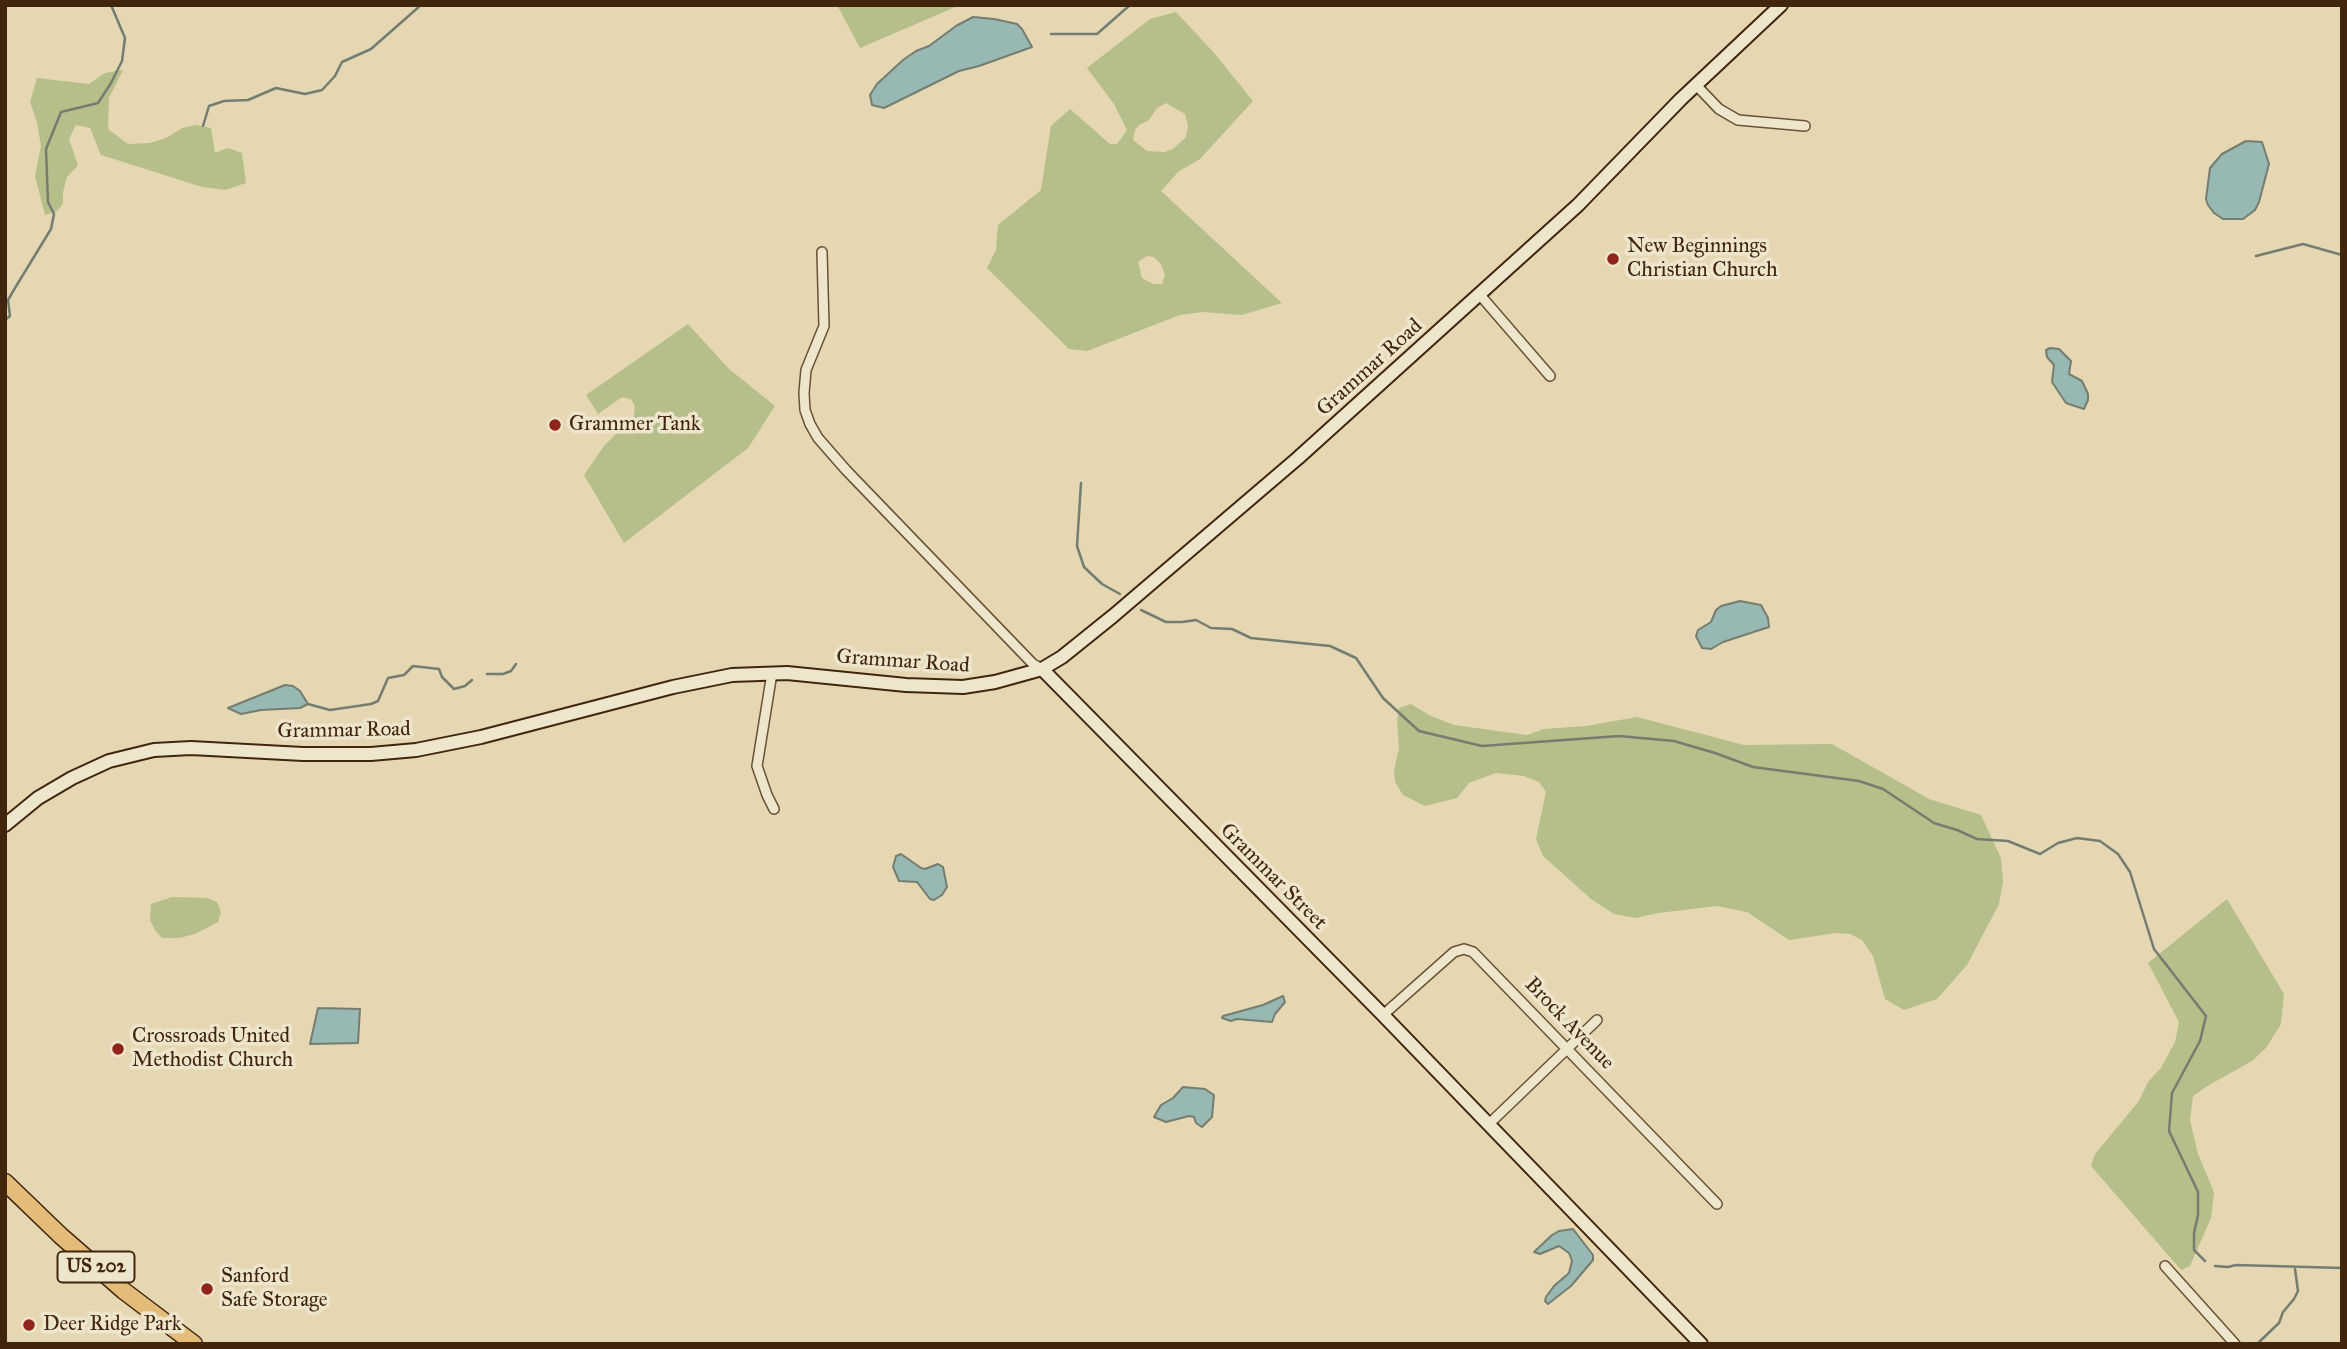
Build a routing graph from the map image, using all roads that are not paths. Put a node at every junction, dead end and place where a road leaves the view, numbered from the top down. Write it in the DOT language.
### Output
graph roads {
  1 [pos="1781,5"];
  2 [pos="1696,85"];
  3 [pos="1805,126"];
  4 [pos="822,252"];
  5 [pos="1480,295"];
  6 [pos="1550,376"];
  7 [pos="1042,668"];
  8 [pos="772,673"];
  9 [pos="774,809"];
  10 [pos="5,825"];
  11 [pos="1383,1015"];
  12 [pos="1597,1020"];
  13 [pos="1567,1047"];
  14 [pos="1489,1124"];
  15 [pos="5,1182"];
  16 [pos="1717,1204"];
  17 [pos="2165,1266"];
  18 [pos="194,1344"];
  19 [pos="1701,1344"];
  20 [pos="2235,1344"];
  1 -- 2 [label="street, Grammar Road"];
  2 -- 3 [label="street"];
  2 -- 5 [label="street, Grammar Road"];
  4 -- 7 [label="street, Grammar Street"];
  5 -- 6 [label="street"];
  5 -- 7 [label="street, Grammar Road"];
  7 -- 8 [label="street, Grammar Road"];
  7 -- 11 [label="street, Grammar Street"];
  8 -- 9 [label="street"];
  8 -- 10 [label="street, Grammar Road"];
  11 -- 13 [label="street, Brock Avenue"];
  11 -- 14 [label="street, Grammar Street"];
  12 -- 13 [label="street"];
  13 -- 14 [label="street"];
  13 -- 16 [label="street, Brock Avenue"];
  14 -- 19 [label="street, Grammar Street"];
  15 -- 18 [label="highway, US 202"];
  17 -- 20 [label="street"];
}
